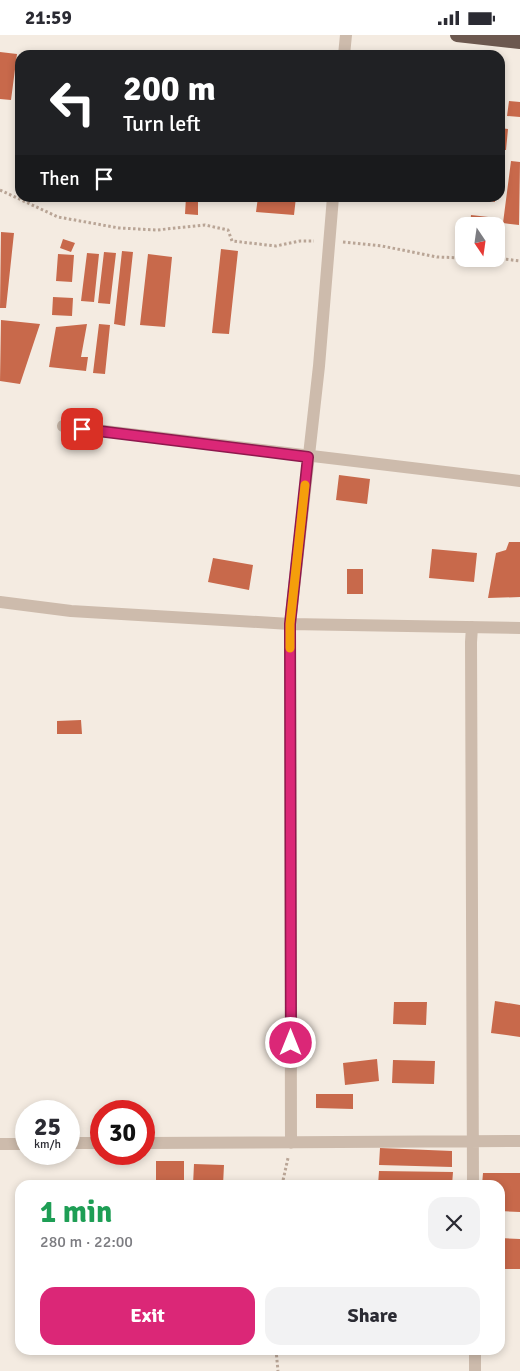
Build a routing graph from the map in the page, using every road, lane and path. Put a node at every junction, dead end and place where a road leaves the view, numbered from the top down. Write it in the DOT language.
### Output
graph roads {
  1 [pos="346,35"];
  2 [pos="457,35"];
  3 [pos="520,42"];
  4 [pos="344,50"];
  5 [pos="0,190"];
  6 [pos="15,197"];
  7 [pos="26,202"];
  8 [pos="333,202"];
  9 [pos="329,241"];
  10 [pos="455,258"];
  11 [pos="505,259"];
  12 [pos="520,261"];
  13 [pos="63,426"];
  14 [pos="308,457"];
  15 [pos="520,481"];
  16 [pos="0,603"];
  17 [pos="290,624"];
  18 [pos="472,627"];
  19 [pos="520,628"];
  20 [pos="520,1141"];
  21 [pos="472,1142"];
  22 [pos="15,1143"];
  23 [pos="155,1143"];
  24 [pos="291,1143"];
  25 [pos="0,1144"];
  26 [pos="283,1180"];
  27 [pos="473,1180"];
  28 [pos="276,1355"];
  29 [pos="475,1355"];
  30 [pos="278,1371"];
  31 [pos="475,1371"];
  1 -- 4 [label="street"];
  2 -- 3 [label="highway"];
  5 -- 6 [label="path"];
  7 -- 9 [label="path"];
  8 -- 9 [label="street"];
  9 -- 10 [label="path"];
  9 -- 14 [label="street"];
  11 -- 12 [label="path"];
  13 -- 14 [label="street"];
  14 -- 15 [label="street"];
  14 -- 17 [label="street"];
  16 -- 17 [label="street"];
  17 -- 18 [label="street"];
  17 -- 24 [label="street"];
  18 -- 19 [label="street"];
  18 -- 21 [label="street"];
  20 -- 21 [label="street"];
  21 -- 24 [label="street"];
  21 -- 27 [label="street"];
  22 -- 25 [label="street"];
  23 -- 24 [label="street"];
  24 -- 26 [label="path"];
  28 -- 30 [label="path"];
  29 -- 31 [label="street"];
}
